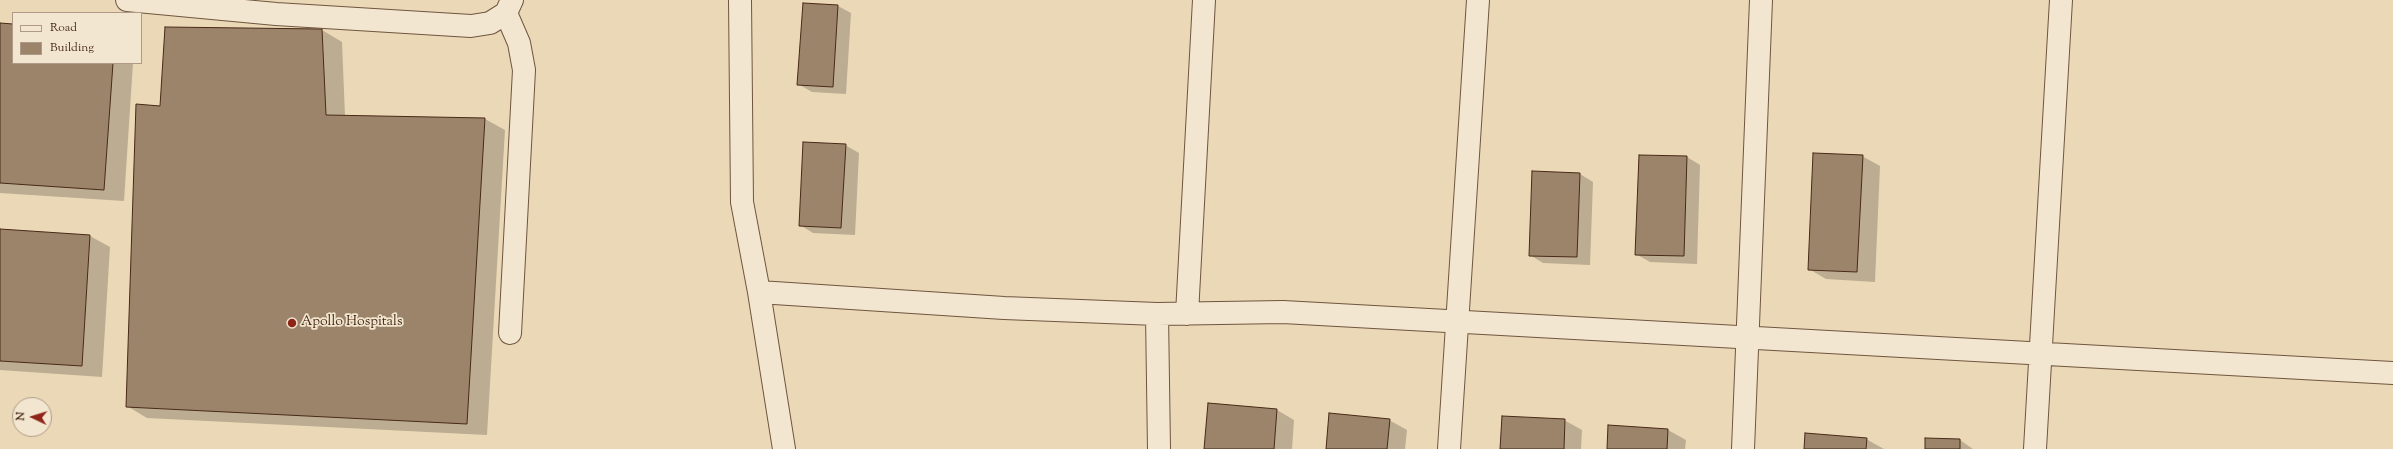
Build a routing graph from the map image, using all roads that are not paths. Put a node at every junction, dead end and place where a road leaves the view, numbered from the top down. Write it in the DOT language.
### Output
graph roads {
  1 [pos="127,0"];
  2 [pos="740,0"];
  3 [pos="1204,0"];
  4 [pos="1478,0"];
  5 [pos="1761,0"];
  6 [pos="2061,0"];
  7 [pos="509,6"];
  8 [pos="276,7"];
  9 [pos="759,292"];
  10 [pos="1157,314"];
  11 [pos="1187,314"];
  12 [pos="1457,321"];
  13 [pos="510,333"];
  14 [pos="1747,337"];
  15 [pos="2039,354"];
  16 [pos="2393,373"];
  17 [pos="784,449"];
  18 [pos="1159,449"];
  19 [pos="1449,449"];
  20 [pos="1743,449"];
  21 [pos="2035,449"];
  1 -- 8 [label="lane"];
  2 -- 9 [label="lane"];
  3 -- 11 [label="lane"];
  4 -- 12 [label="lane"];
  5 -- 14 [label="lane"];
  6 -- 15 [label="lane"];
  7 -- 8 [label="lane"];
  7 -- 13 [label="lane"];
  9 -- 10 [label="lane"];
  9 -- 17 [label="lane"];
  10 -- 11 [label="lane"];
  10 -- 18 [label="lane"];
  11 -- 12 [label="lane"];
  12 -- 14 [label="lane"];
  12 -- 19 [label="lane"];
  14 -- 15 [label="lane"];
  14 -- 20 [label="lane"];
  15 -- 16 [label="lane"];
  15 -- 21 [label="lane"];
}
